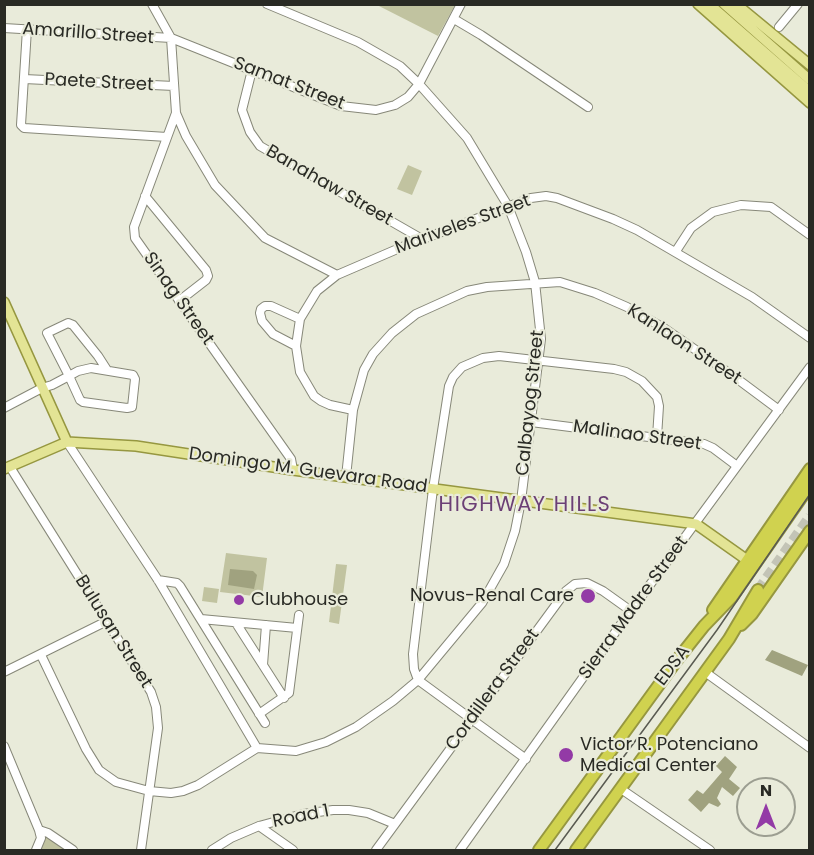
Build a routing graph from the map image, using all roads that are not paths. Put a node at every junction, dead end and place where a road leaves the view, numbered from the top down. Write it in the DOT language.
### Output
graph roads {
  1 [pos="152,4"];
  2 [pos="267,4"];
  3 [pos="461,4"];
  4 [pos="698,4"];
  5 [pos="709,4"];
  6 [pos="724,4"];
  7 [pos="736,4"];
  8 [pos="798,4"];
  9 [pos="453,19"];
  10 [pos="779,27"];
  11 [pos="4,28"];
  12 [pos="27,30"];
  13 [pos="171,38"];
  14 [pos="781,61"];
  15 [pos="810,65"];
  16 [pos="252,70"];
  17 [pos="24,79"];
  18 [pos="810,80"];
  19 [pos="420,84"];
  20 [pos="174,86"];
  21 [pos="810,92"];
  22 [pos="810,103"];
  23 [pos="588,107"];
  24 [pos="176,113"];
  25 [pos="166,137"];
  26 [pos="145,196"];
  27 [pos="508,206"];
  28 [pos="408,230"];
  29 [pos="810,235"];
  30 [pos="422,239"];
  31 [pos="402,247"];
  32 [pos="676,251"];
  33 [pos="337,275"];
  34 [pos="535,282"];
  35 [pos="179,301"];
  36 [pos="5,305"];
  37 [pos="300,319"];
  38 [pos="810,338"];
  39 [pos="297,346"];
  40 [pos="538,359"];
  41 [pos="810,367"];
  42 [pos="107,370"];
  43 [pos="69,376"];
  44 [pos="42,388"];
  45 [pos="4,408"];
  46 [pos="353,410"];
  47 [pos="779,410"];
  48 [pos="531,422"];
  49 [pos="657,437"];
  50 [pos="67,442"];
  51 [pos="737,466"];
  52 [pos="7,468"];
  53 [pos="810,469"];
  54 [pos="293,470"];
  55 [pos="346,477"];
  56 [pos="810,485"];
  57 [pos="433,489"];
  58 [pos="521,501"];
  59 [pos="696,524"];
  60 [pos="810,531"];
  61 [pos="747,560"];
  62 [pos="158,580"];
  63 [pos="759,590"];
  64 [pos="631,611"];
  65 [pos="299,615"];
  66 [pos="201,619"];
  67 [pos="107,621"];
  68 [pos="236,623"];
  69 [pos="266,625"];
  70 [pos="704,626"];
  71 [pos="297,628"];
  72 [pos="729,639"];
  73 [pos="41,655"];
  74 [pos="263,665"];
  75 [pos="4,672"];
  76 [pos="705,672"];
  77 [pos="418,680"];
  78 [pos="284,698"];
  79 [pos="260,714"];
  80 [pos="472,720"];
  81 [pos="265,723"];
  82 [pos="4,746"];
  83 [pos="257,748"];
  84 [pos="810,748"];
  85 [pos="526,759"];
  86 [pos="621,789"];
  87 [pos="149,791"];
  88 [pos="395,824"];
  89 [pos="259,826"];
  90 [pos="39,830"];
  91 [pos="36,850"];
  92 [pos="73,850"];
  93 [pos="141,850"];
  94 [pos="212,850"];
  95 [pos="292,850"];
  96 [pos="376,850"];
  97 [pos="459,850"];
  98 [pos="539,850"];
  99 [pos="576,850"];
  100 [pos="710,850"];
  1 -- 13 [label="street"];
  2 -- 19 [label="street, Calbayog Street"];
  3 -- 9 [label="street, Samat Street"];
  4 -- 22 [label="main road"];
  5 -- 14 [label="main road"];
  6 -- 14 [label="main road"];
  7 -- 15 [label="main road"];
  8 -- 10 [label="street"];
  9 -- 19 [label="street, Samat Street"];
  9 -- 23 [label="street"];
  11 -- 12 [label="street, Amarillo Street"];
  12 -- 13 [label="street, Amarillo Street"];
  12 -- 17 [label="street"];
  13 -- 16 [label="street, Samat Street"];
  13 -- 20 [label="street"];
  14 -- 18 [label="main road"];
  14 -- 21 [label="main road"];
  16 -- 19 [label="street, Samat Street"];
  16 -- 28 [label="street, Banahaw Street"];
  17 -- 20 [label="street, Paete Street"];
  17 -- 25 [label="street"];
  19 -- 27 [label="street, Calbayog Street"];
  20 -- 24 [label="street"];
  24 -- 25 [label="street, Sinag Street"];
  24 -- 33 [label="street"];
  25 -- 26 [label="street, Sinag Street"];
  26 -- 35 [label="street, Sinag Street"];
  26 -- 35 [label="street"];
  27 -- 30 [label="street, Mariveles Street"];
  27 -- 32 [label="street, Mariveles Street"];
  27 -- 34 [label="street, Calbayog Street"];
  28 -- 30 [label="street, Banahaw Street"];
  28 -- 31 [label="street, Banahaw Street"];
  29 -- 32 [label="street"];
  30 -- 31 [label="street, Mariveles Street"];
  31 -- 33 [label="street, Mariveles Street"];
  32 -- 38 [label="street, Mariveles Street"];
  33 -- 37 [label="street, Mariveles Street"];
  34 -- 40 [label="street, Calbayog Street"];
  34 -- 46 [label="street, Kanlaon Street"];
  34 -- 47 [label="street, Kanlaon Street"];
  35 -- 54 [label="street, Sinag Street"];
  36 -- 44 [label="main road"];
  37 -- 39 [label="street, Mariveles Street"];
  37 -- 39 [label="street"];
  39 -- 46 [label="street, Mariveles Street"];
  40 -- 48 [label="street, Calbayog Street"];
  40 -- 49 [label="street"];
  40 -- 57 [label="street"];
  41 -- 47 [label="street, Sierra Madre Street"];
  42 -- 43 [label="street"];
  42 -- 43 [label="street"];
  42 -- 43 [label="street"];
  43 -- 44 [label="street"];
  44 -- 45 [label="street"];
  44 -- 50 [label="main road"];
  46 -- 55 [label="street, Kanlaon Street"];
  47 -- 51 [label="street, Sierra Madre Street"];
  48 -- 49 [label="street, Malinao Street"];
  48 -- 58 [label="street, Calbayog Street"];
  49 -- 51 [label="street, Malinao Street"];
  50 -- 52 [label="main road, Domingo M. Guevara Road"];
  50 -- 54 [label="main road, Domingo M. Guevara Road"];
  50 -- 62 [label="street"];
  51 -- 59 [label="street, Sierra Madre Street"];
  52 -- 67 [label="street, Bulusan Street"];
  53 -- 61 [label="highway"];
  54 -- 55 [label="main road, Domingo M. Guevara Road"];
  55 -- 57 [label="main road, Domingo M. Guevara Road"];
  56 -- 70 [label="highway, EDSA"];
  57 -- 58 [label="main road, Domingo M. Guevara Road"];
  57 -- 77 [label="street"];
  58 -- 59 [label="main road, Domingo M. Guevara Road"];
  58 -- 77 [label="street, Calbayog Street"];
  59 -- 61 [label="main road, Domingo M. Guevara Road"];
  59 -- 64 [label="street, Sierra Madre Street"];
  60 -- 72 [label="highway"];
  61 -- 70 [label="highway"];
  62 -- 66 [label="street"];
  62 -- 83 [label="street"];
  63 -- 72 [label="highway, EDSA"];
  64 -- 80 [label="street, Cordillera Street"];
  64 -- 85 [label="street, Sierra Madre Street"];
  65 -- 71 [label="street"];
  66 -- 68 [label="street"];
  66 -- 79 [label="street"];
  67 -- 73 [label="street"];
  67 -- 87 [label="street, Bulusan Street"];
  68 -- 69 [label="street"];
  68 -- 74 [label="street"];
  69 -- 71 [label="street"];
  69 -- 74 [label="street"];
  70 -- 98 [label="highway, EDSA"];
  71 -- 78 [label="street"];
  72 -- 76 [label="highway, EDSA"];
  73 -- 75 [label="street"];
  73 -- 87 [label="street"];
  74 -- 78 [label="street"];
  76 -- 84 [label="street"];
  76 -- 86 [label="highway, EDSA"];
  77 -- 80 [label="street"];
  77 -- 83 [label="street, Calbayog Street"];
  78 -- 79 [label="street"];
  79 -- 81 [label="street"];
  80 -- 85 [label="street"];
  80 -- 88 [label="street, Cordillera Street"];
  82 -- 90 [label="street"];
  83 -- 87 [label="street"];
  85 -- 97 [label="street, Sierra Madre Street"];
  86 -- 99 [label="highway, EDSA"];
  86 -- 100 [label="street"];
  87 -- 93 [label="street, Bulusan Street"];
  88 -- 89 [label="street, Road 1"];
  88 -- 96 [label="street, Cordillera Street"];
  89 -- 94 [label="street, Road 1"];
  89 -- 95 [label="street"];
  90 -- 91 [label="street"];
  90 -- 92 [label="street"];
}
